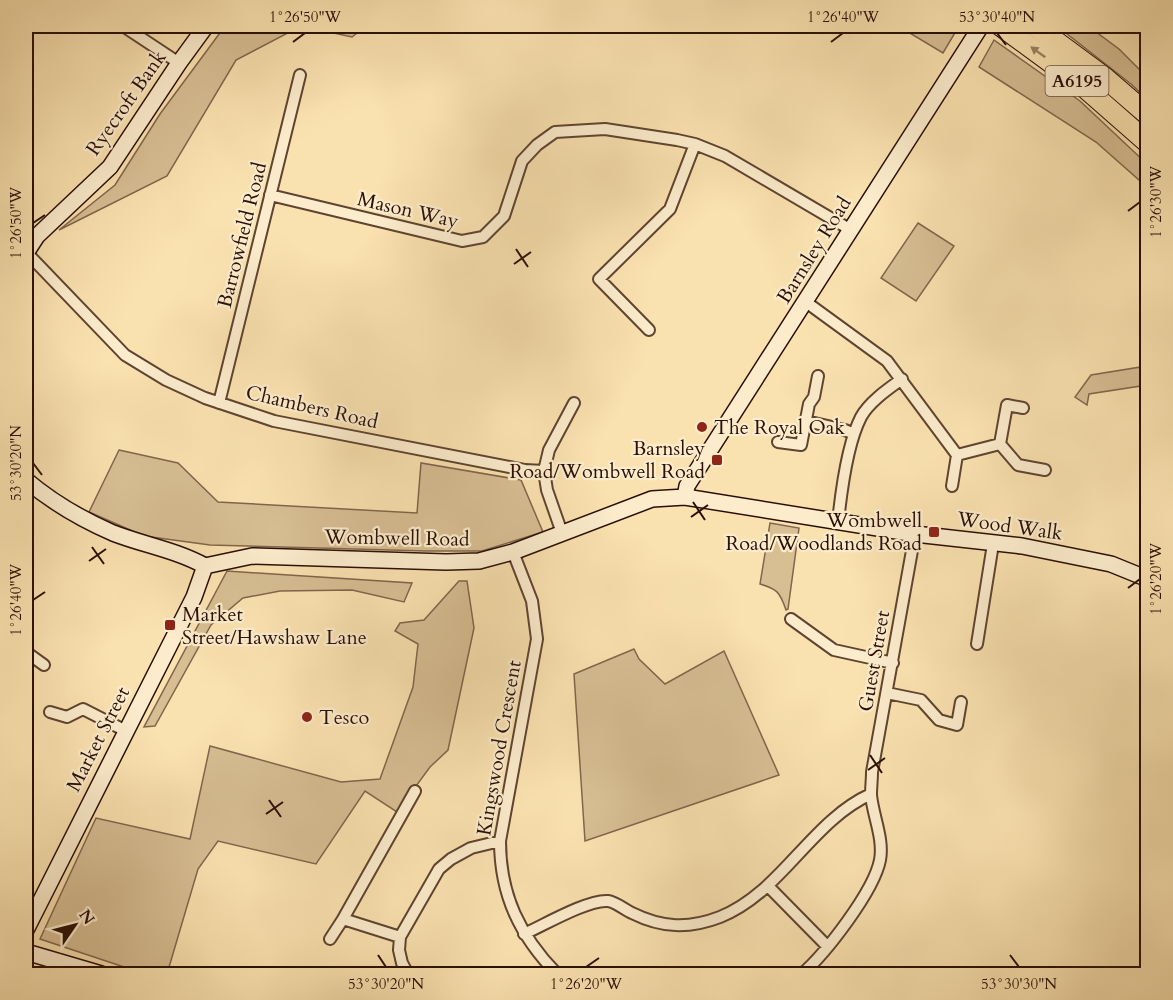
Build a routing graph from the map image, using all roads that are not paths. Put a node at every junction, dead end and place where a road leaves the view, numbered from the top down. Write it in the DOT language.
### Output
graph roads {
  1 [pos="123,26"];
  2 [pos="206,26"];
  3 [pos="981,26"];
  4 [pos="1000,26"];
  5 [pos="1035,26"];
  6 [pos="179,63"];
  7 [pos="300,75"];
  8 [pos="1148,115"];
  9 [pos="1148,143"];
  10 [pos="695,144"];
  11 [pos="270,195"];
  12 [pos="851,230"];
  13 [pos="26,252"];
  14 [pos="806,302"];
  15 [pos="649,330"];
  16 [pos="818,376"];
  17 [pos="902,379"];
  18 [pos="219,403"];
  19 [pos="574,403"];
  20 [pos="1023,408"];
  21 [pos="806,422"];
  22 [pos="854,434"];
  23 [pos="778,442"];
  24 [pos="1000,444"];
  25 [pos="957,455"];
  26 [pos="1045,470"];
  27 [pos="543,471"];
  28 [pos="26,480"];
  29 [pos="952,486"];
  30 [pos="685,497"];
  31 [pos="838,522"];
  32 [pos="562,533"];
  33 [pos="915,534"];
  34 [pos="993,544"];
  35 [pos="513,552"];
  36 [pos="205,566"];
  37 [pos="1148,579"];
  38 [pos="791,619"];
  39 [pos="977,644"];
  40 [pos="26,652"];
  41 [pos="893,663"];
  42 [pos="44,665"];
  43 [pos="887,693"];
  44 [pos="961,702"];
  45 [pos="50,711"];
  46 [pos="126,731"];
  47 [pos="415,791"];
  48 [pos="871,794"];
  49 [pos="500,841"];
  50 [pos="768,886"];
  51 [pos="343,919"];
  52 [pos="26,930"];
  53 [pos="524,934"];
  54 [pos="400,937"];
  55 [pos="330,939"];
  56 [pos="827,946"];
  57 [pos="26,952"];
  58 [pos="101,975"];
  59 [pos="408,975"];
  60 [pos="557,975"];
  61 [pos="802,975"];
  1 -- 6 [label="street"];
  2 -- 6 [label="main road, Ryecroft Bank"];
  3 -- 12 [label="main road, Barnsley Road"];
  9 -- 4 [label="highway, A6195, one-way"];
  5 -- 8 [label="highway, A6195"];
  6 -- 13 [label="main road, Ryecroft Bank"];
  7 -- 11 [label="street, Barrowfield Road"];
  10 -- 11 [label="street, Mason Way"];
  10 -- 12 [label="street, Mason Way"];
  10 -- 15 [label="street"];
  11 -- 18 [label="street, Barrowfield Road"];
  12 -- 14 [label="main road, Barnsley Road"];
  13 -- 18 [label="street, Chambers Road"];
  14 -- 17 [label="street"];
  14 -- 30 [label="main road, Barnsley Road"];
  16 -- 21 [label="street"];
  17 -- 22 [label="street"];
  17 -- 25 [label="street"];
  18 -- 27 [label="street, Chambers Road"];
  19 -- 27 [label="street"];
  20 -- 24 [label="street"];
  21 -- 22 [label="street"];
  21 -- 23 [label="street"];
  22 -- 31 [label="street"];
  24 -- 25 [label="street"];
  24 -- 26 [label="street"];
  25 -- 29 [label="street"];
  27 -- 32 [label="street"];
  28 -- 36 [label="main road"];
  30 -- 31 [label="main road, Wood Walk"];
  30 -- 32 [label="main road, Wombwell Road"];
  31 -- 33 [label="main road, Wood Walk"];
  32 -- 35 [label="main road, Wombwell Road"];
  33 -- 34 [label="main road, Wood Walk"];
  33 -- 41 [label="street, Guest Street"];
  34 -- 37 [label="main road, Wood Walk"];
  34 -- 39 [label="street"];
  35 -- 36 [label="main road, Wombwell Road"];
  35 -- 49 [label="street, Kingswood Crescent"];
  36 -- 46 [label="main road, Market Street"];
  38 -- 41 [label="street"];
  40 -- 42 [label="street"];
  41 -- 43 [label="street, Guest Street"];
  43 -- 44 [label="street"];
  43 -- 48 [label="street, Guest Street"];
  45 -- 46 [label="street"];
  46 -- 52 [label="main road, Market Street"];
  47 -- 51 [label="street"];
  48 -- 50 [label="street"];
  48 -- 56 [label="street, Guest Street"];
  49 -- 53 [label="street, Kingswood Crescent"];
  49 -- 54 [label="street"];
  50 -- 53 [label="street"];
  50 -- 56 [label="street"];
  51 -- 54 [label="street"];
  51 -- 55 [label="street"];
  53 -- 60 [label="street, Kingswood Crescent"];
  54 -- 59 [label="street"];
  56 -- 61 [label="street"];
  57 -- 58 [label="main road"];
}
